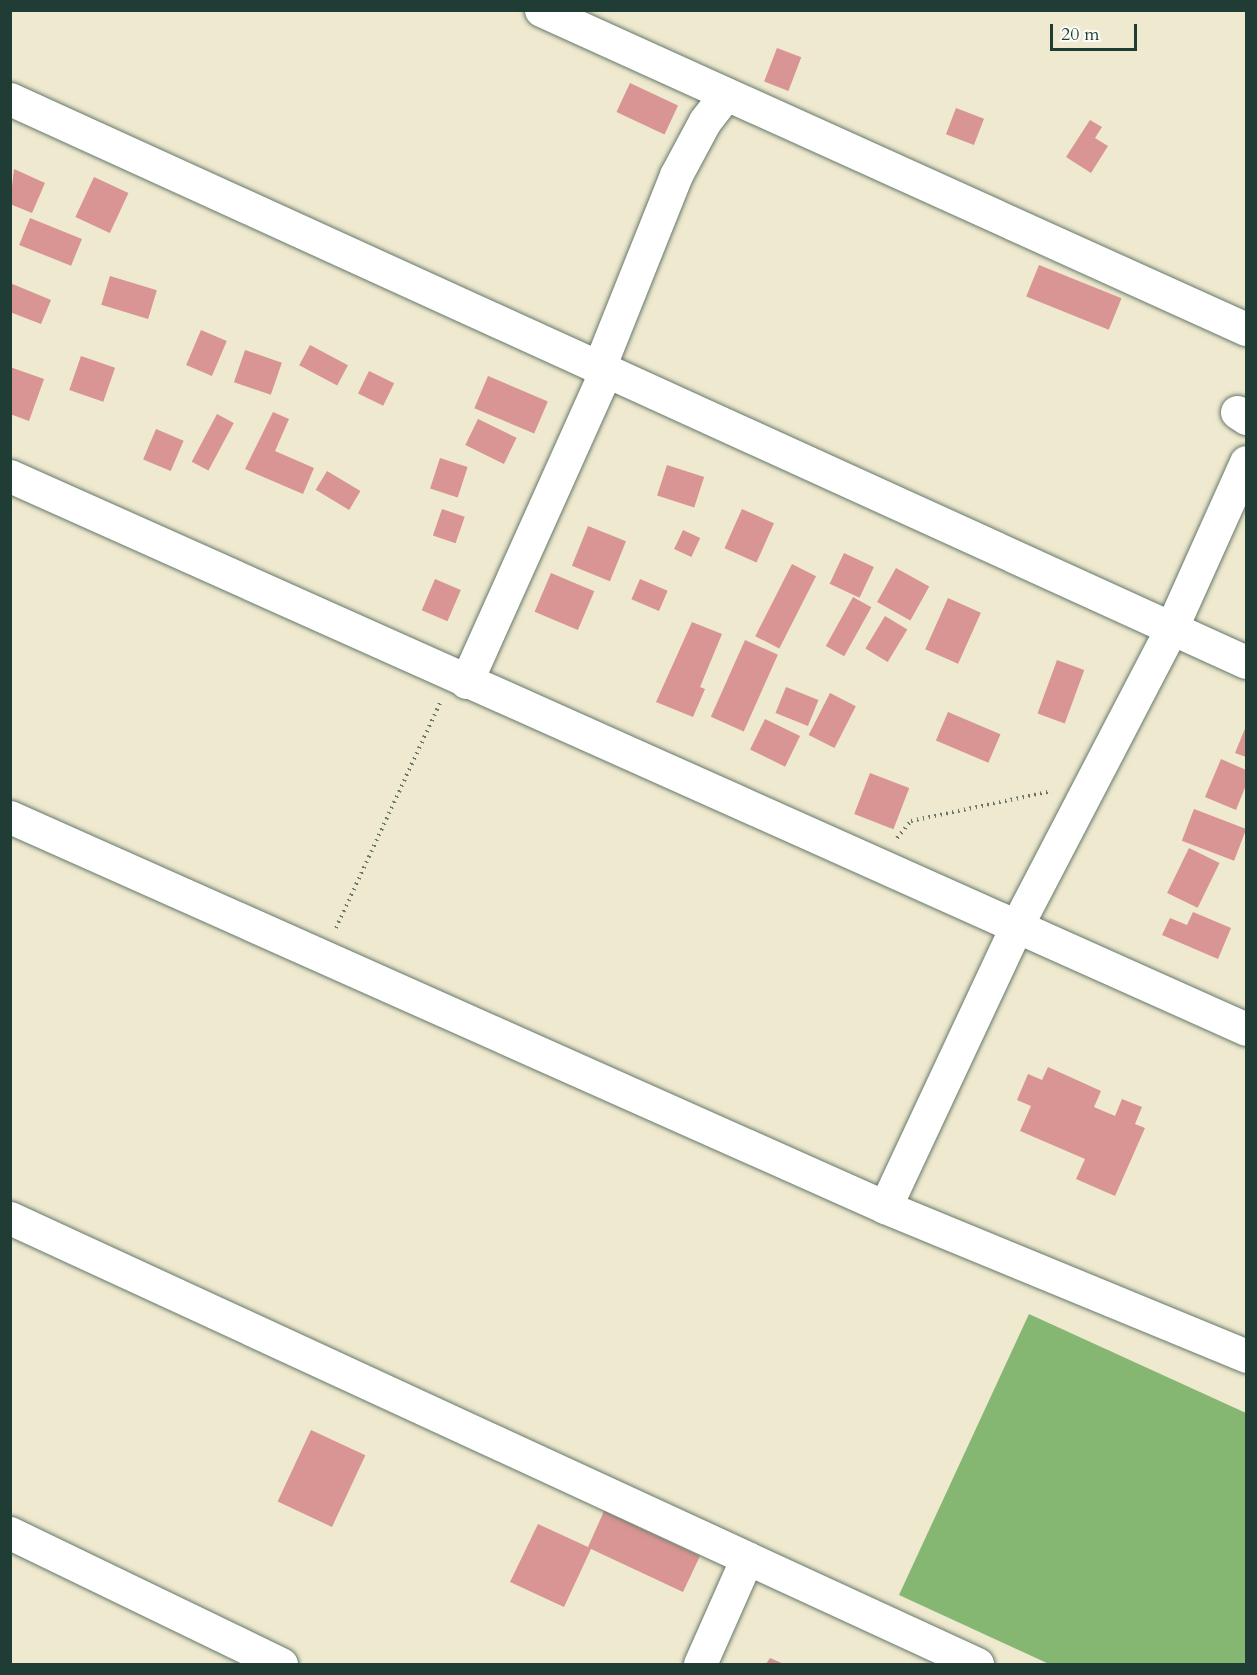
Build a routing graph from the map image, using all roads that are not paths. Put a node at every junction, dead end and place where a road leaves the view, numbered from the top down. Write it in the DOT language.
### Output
graph roads {
  1 [pos="541,10"];
  2 [pos="726,94"];
  3 [pos="10,99"];
  4 [pos="1246,329"];
  5 [pos="602,371"];
  6 [pos="1246,462"];
  7 [pos="10,476"];
  8 [pos="1171,629"];
  9 [pos="1246,662"];
  10 [pos="459,679"];
  11 [pos="10,817"];
  12 [pos="1016,927"];
  13 [pos="1246,1029"];
  14 [pos="885,1207"];
  15 [pos="10,1218"];
  16 [pos="1246,1356"];
  17 [pos="10,1533"];
  18 [pos="747,1558"];
  19 [pos="281,1665"];
  20 [pos="700,1665"];
  21 [pos="977,1665"];
  1 -- 2 [label="street"];
  2 -- 4 [label="street"];
  2 -- 5 [label="street"];
  3 -- 5 [label="street"];
  5 -- 8 [label="street"];
  5 -- 10 [label="street"];
  6 -- 8 [label="street"];
  7 -- 10 [label="street"];
  8 -- 9 [label="street"];
  8 -- 12 [label="street"];
  10 -- 12 [label="street"];
  11 -- 14 [label="street"];
  12 -- 13 [label="street"];
  12 -- 14 [label="street"];
  14 -- 16 [label="street"];
  15 -- 18 [label="street"];
  17 -- 19 [label="street"];
  18 -- 20 [label="street"];
  18 -- 21 [label="street"];
}
